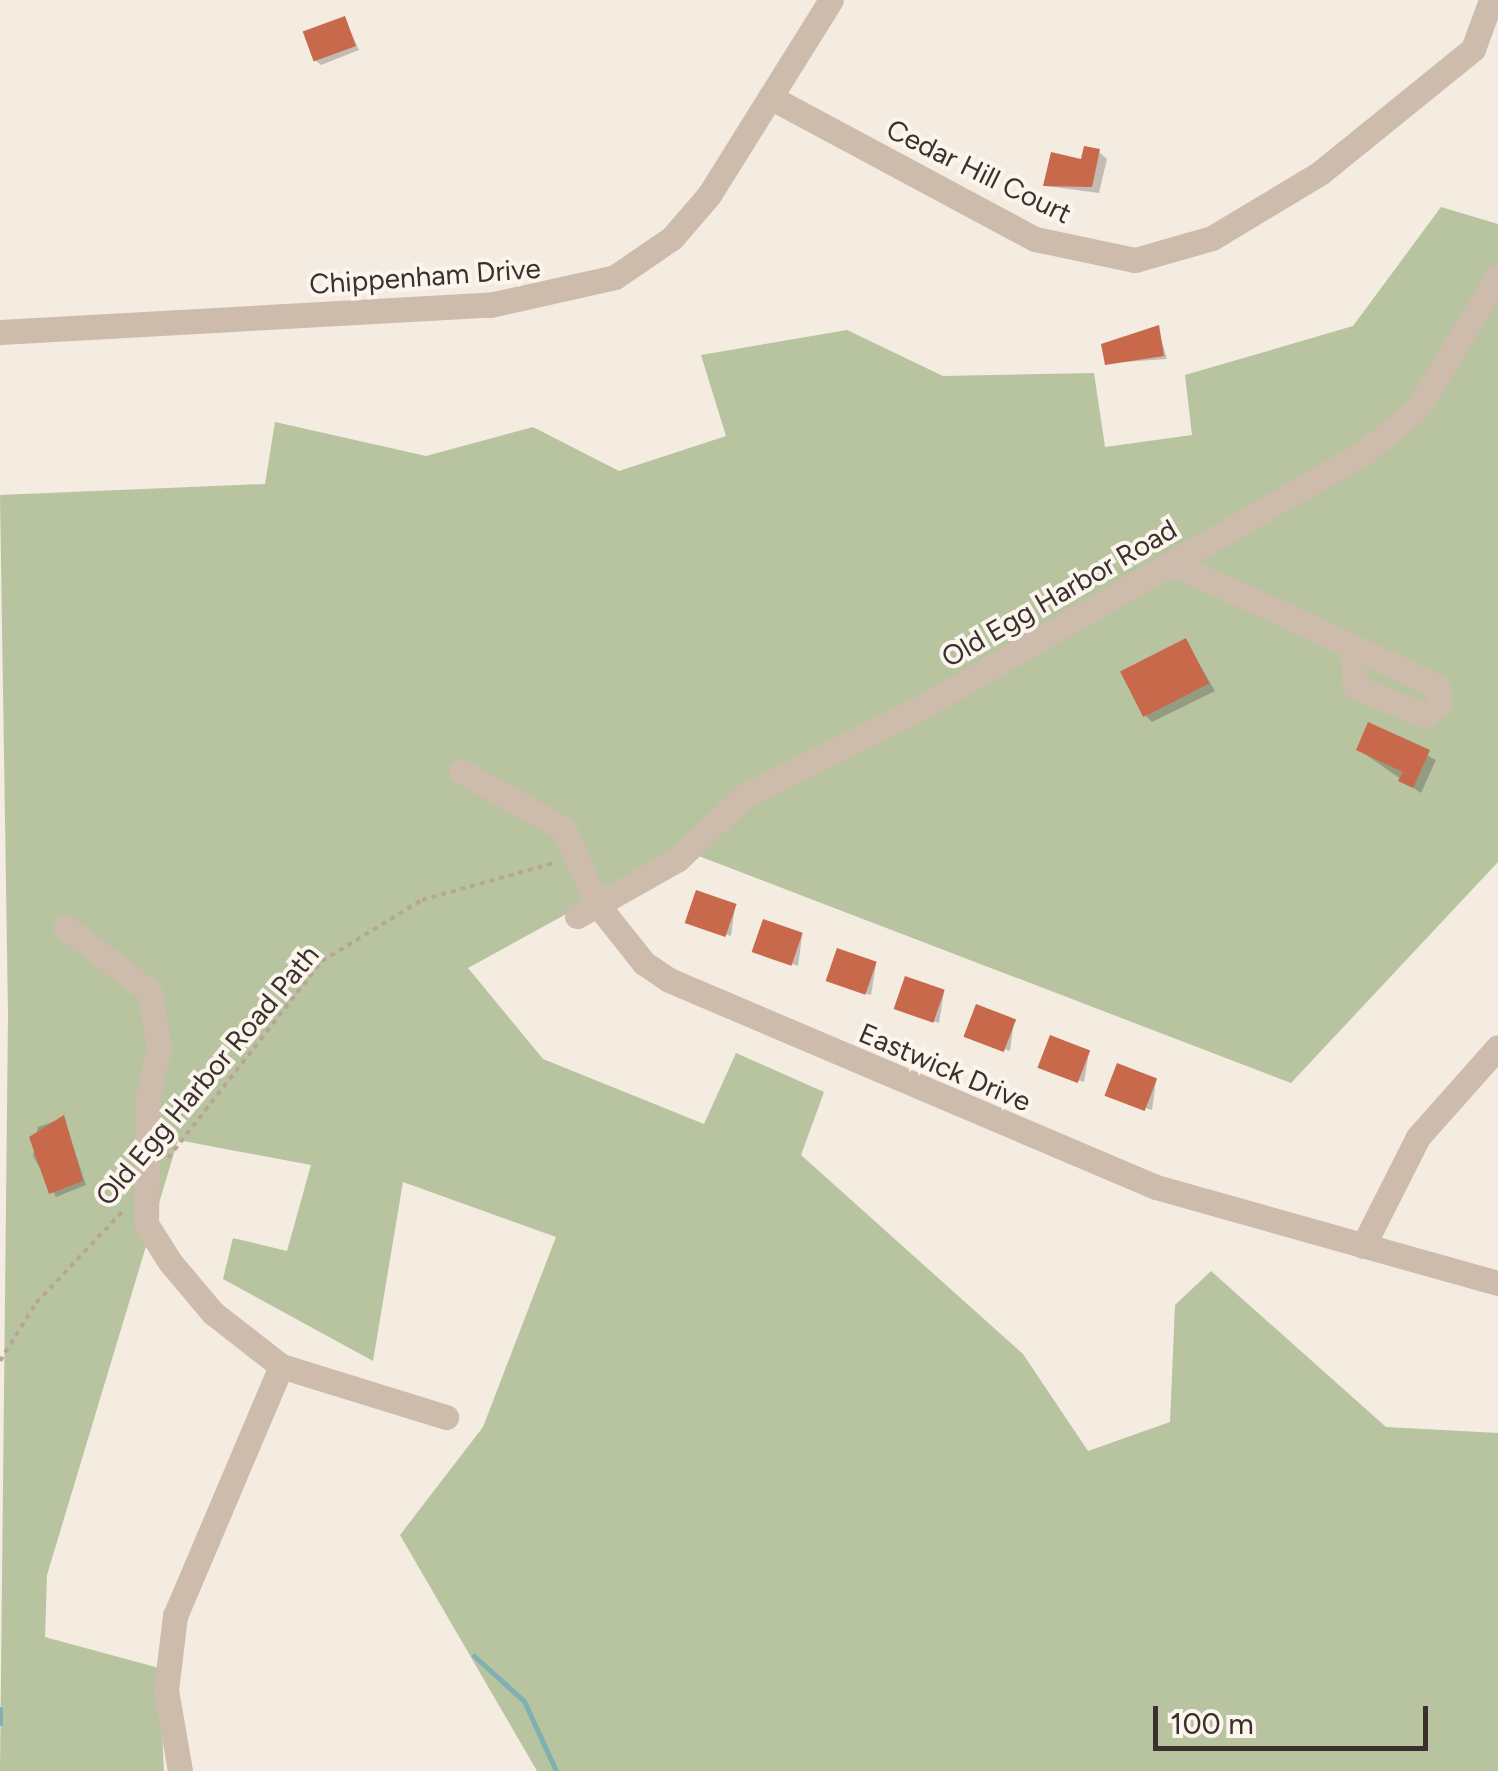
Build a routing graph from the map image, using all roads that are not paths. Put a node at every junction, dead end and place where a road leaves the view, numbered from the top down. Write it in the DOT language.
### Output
graph roads {
  1 [pos="832,0"];
  2 [pos="1491,0"];
  3 [pos="770,97"];
  4 [pos="1498,276"];
  5 [pos="0,332"];
  6 [pos="1171,563"];
  7 [pos="1352,646"];
  8 [pos="461,771"];
  9 [pos="587,909"];
  10 [pos="64,927"];
  11 [pos="1498,1047"];
  12 [pos="1363,1246"];
  13 [pos="1498,1282"];
  14 [pos="281,1366"];
  15 [pos="446,1417"];
  16 [pos="180,1771"];
  1 -- 3 [label="street, Chippenham Drive"];
  2 -- 3 [label="street, Cedar Hill Court"];
  3 -- 5 [label="street, Chippenham Drive"];
  4 -- 6 [label="street, Old Egg Harbor Road"];
  6 -- 7 [label="street"];
  6 -- 9 [label="street, Old Egg Harbor Road"];
  8 -- 9 [label="street, Eastwick Drive"];
  9 -- 12 [label="street, Eastwick Drive"];
  10 -- 14 [label="street"];
  11 -- 12 [label="street"];
  12 -- 13 [label="street, Eastwick Drive"];
  14 -- 15 [label="street"];
  14 -- 16 [label="street"];
}
